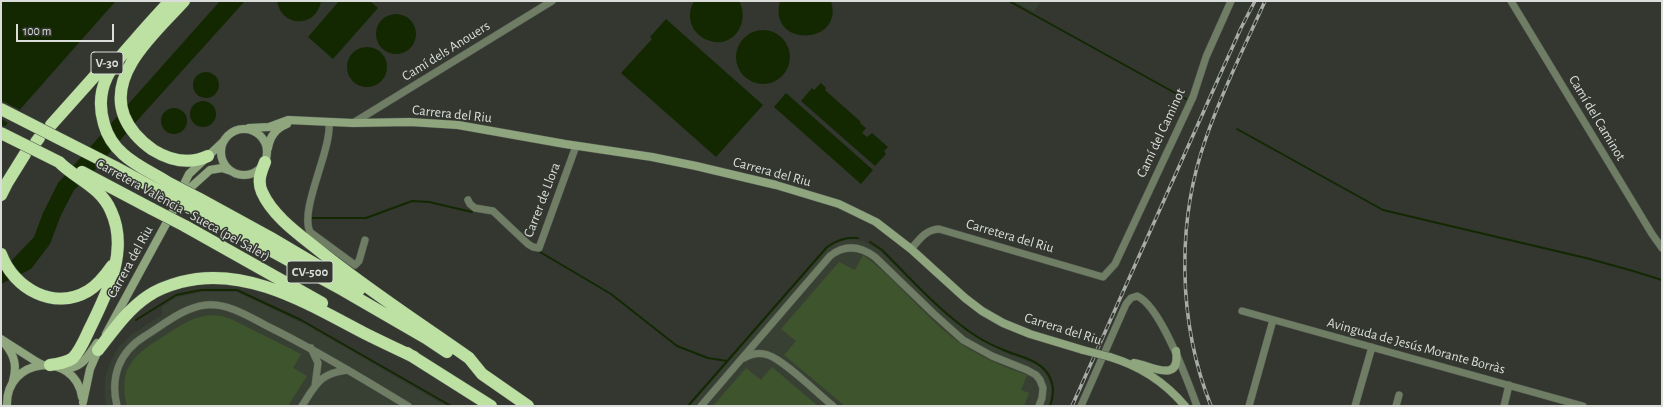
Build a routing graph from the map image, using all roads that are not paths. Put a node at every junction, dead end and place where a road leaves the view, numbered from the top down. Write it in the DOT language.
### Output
graph roads {
  1 [pos="162,1"];
  2 [pos="170,1"];
  3 [pos="184,1"];
  4 [pos="552,1"];
  5 [pos="1231,1"];
  6 [pos="1511,1"];
  7 [pos="1,109"];
  8 [pos="294,120"];
  9 [pos="329,122"];
  10 [pos="354,123"];
  11 [pos="51,125"];
  12 [pos="249,128"];
  13 [pos="1,133"];
  14 [pos="223,141"];
  15 [pos="576,146"];
  16 [pos="208,156"];
  17 [pos="266,157"];
  18 [pos="231,171"];
  19 [pos="1,179"];
  20 [pos="98,186"];
  21 [pos="164,187"];
  22 [pos="1,195"];
  23 [pos="468,200"];
  24 [pos="172,211"];
  25 [pos="365,240"];
  26 [pos="1661,242"];
  27 [pos="118,248"];
  28 [pos="911,249"];
  29 [pos="1,255"];
  30 [pos="1108,274"];
  31 [pos="1242,311"];
  32 [pos="1273,320"];
  33 [pos="110,325"];
  34 [pos="2,340"];
  35 [pos="1372,347"];
  36 [pos="311,348"];
  37 [pos="98,350"];
  38 [pos="1176,351"];
  39 [pos="414,356"];
  40 [pos="742,359"];
  41 [pos="1125,362"];
  42 [pos="50,366"];
  43 [pos="348,370"];
  44 [pos="482,374"];
  45 [pos="12,383"];
  46 [pos="1509,385"];
  47 [pos="316,386"];
  48 [pos="1174,393"];
  49 [pos="1399,395"];
  50 [pos="7,402"];
  51 [pos="82,404"];
  52 [pos="3,406"];
  53 [pos="117,406"];
  54 [pos="302,406"];
  55 [pos="408,406"];
  56 [pos="491,406"];
  57 [pos="528,406"];
  58 [pos="701,406"];
  59 [pos="833,406"];
  60 [pos="1039,406"];
  61 [pos="1081,406"];
  62 [pos="1181,406"];
  63 [pos="1185,406"];
  64 [pos="1197,406"];
  65 [pos="1249,406"];
  66 [pos="1356,406"];
  67 [pos="1396,406"];
  68 [pos="1504,406"];
  69 [pos="1583,406"];
  1 -- 11 [label="highway, V-30"];
  2 -- 21 [label="highway"];
  3 -- 16 [label="highway, V-30"];
  4 -- 10 [label="street, Camí dels Anouers"];
  5 -- 30 [label="street, Camí del Caminot"];
  6 -- 26 [label="street, Camí del Caminot"];
  7 -- 21 [label="highway, Carretera València - Sueca (pel Saler), bridge"];
  8 -- 9 [label="street, Carrera del Riu"];
  8 -- 12 [label="street, Carrera del Riu"];
  8 -- 17 [label="street"];
  9 -- 10 [label="street, Carrera del Riu"];
  9 -- 25 [label="street"];
  10 -- 15 [label="street, Carrera del Riu"];
  12 -- 14 [label="street"];
  12 -- 17 [label="street"];
  13 -- 20 [label="highway, bridge"];
  14 -- 16 [label="street, Carrera del Riu"];
  14 -- 18 [label="street"];
  15 -- 23 [label="street, Carrer de Llora"];
  15 -- 28 [label="street, Carrera del Riu"];
  16 -- 24 [label="street, Carrera del Riu"];
  17 -- 18 [label="street"];
  17 -- 44 [label="highway"];
  18 -- 24 [label="street, Carrera del Riu"];
  19 -- 22 [label="highway"];
  20 -- 27 [label="highway"];
  20 -- 39 [label="highway, Carretera València - Sueca (pel Saler) / CV-500, bridge"];
  21 -- 44 [label="highway, bridge"];
  24 -- 33 [label="street, Carrera del Riu"];
  27 -- 29 [label="highway"];
  27 -- 42 [label="highway"];
  28 -- 30 [label="street, Carretera del Riu"];
  28 -- 41 [label="street, Carrera del Riu, bridge"];
  31 -- 32 [label="street, Avinguda de Jesús Morante Borràs"];
  32 -- 35 [label="street, Avinguda de Jesús Morante Borràs"];
  32 -- 65 [label="street"];
  33 -- 37 [label="street, Carrera del Riu"];
  33 -- 42 [label="street, Carrera del Riu"];
  34 -- 42 [label="street"];
  34 -- 45 [label="street"];
  35 -- 46 [label="street, Avinguda de Jesús Morante Borràs"];
  35 -- 66 [label="street"];
  36 -- 43 [label="street"];
  36 -- 47 [label="street"];
  36 -- 53 [label="street"];
  37 -- 39 [label="highway"];
  37 -- 51 [label="street, Carrera del Riu"];
  38 -- 41 [label="street"];
  38 -- 61 [label="street"];
  38 -- 64 [label="street"];
  39 -- 56 [label="highway, Carretera València - Sueca (pel Saler) / CV-500"];
  40 -- 58 [label="street"];
  40 -- 59 [label="street"];
  40 -- 60 [label="street"];
  41 -- 48 [label="street, Carrera del Riu"];
  42 -- 45 [label="street"];
  42 -- 51 [label="street"];
  43 -- 47 [label="street"];
  43 -- 55 [label="street"];
  44 -- 57 [label="highway"];
  45 -- 50 [label="street"];
  46 -- 68 [label="street"];
  46 -- 69 [label="street, Avinguda de Jesús Morante Borràs"];
  47 -- 54 [label="street"];
  48 -- 62 [label="street"];
  48 -- 63 [label="street, Carrera del Riu"];
  49 -- 67 [label="street"];
  50 -- 52 [label="street"];
}
